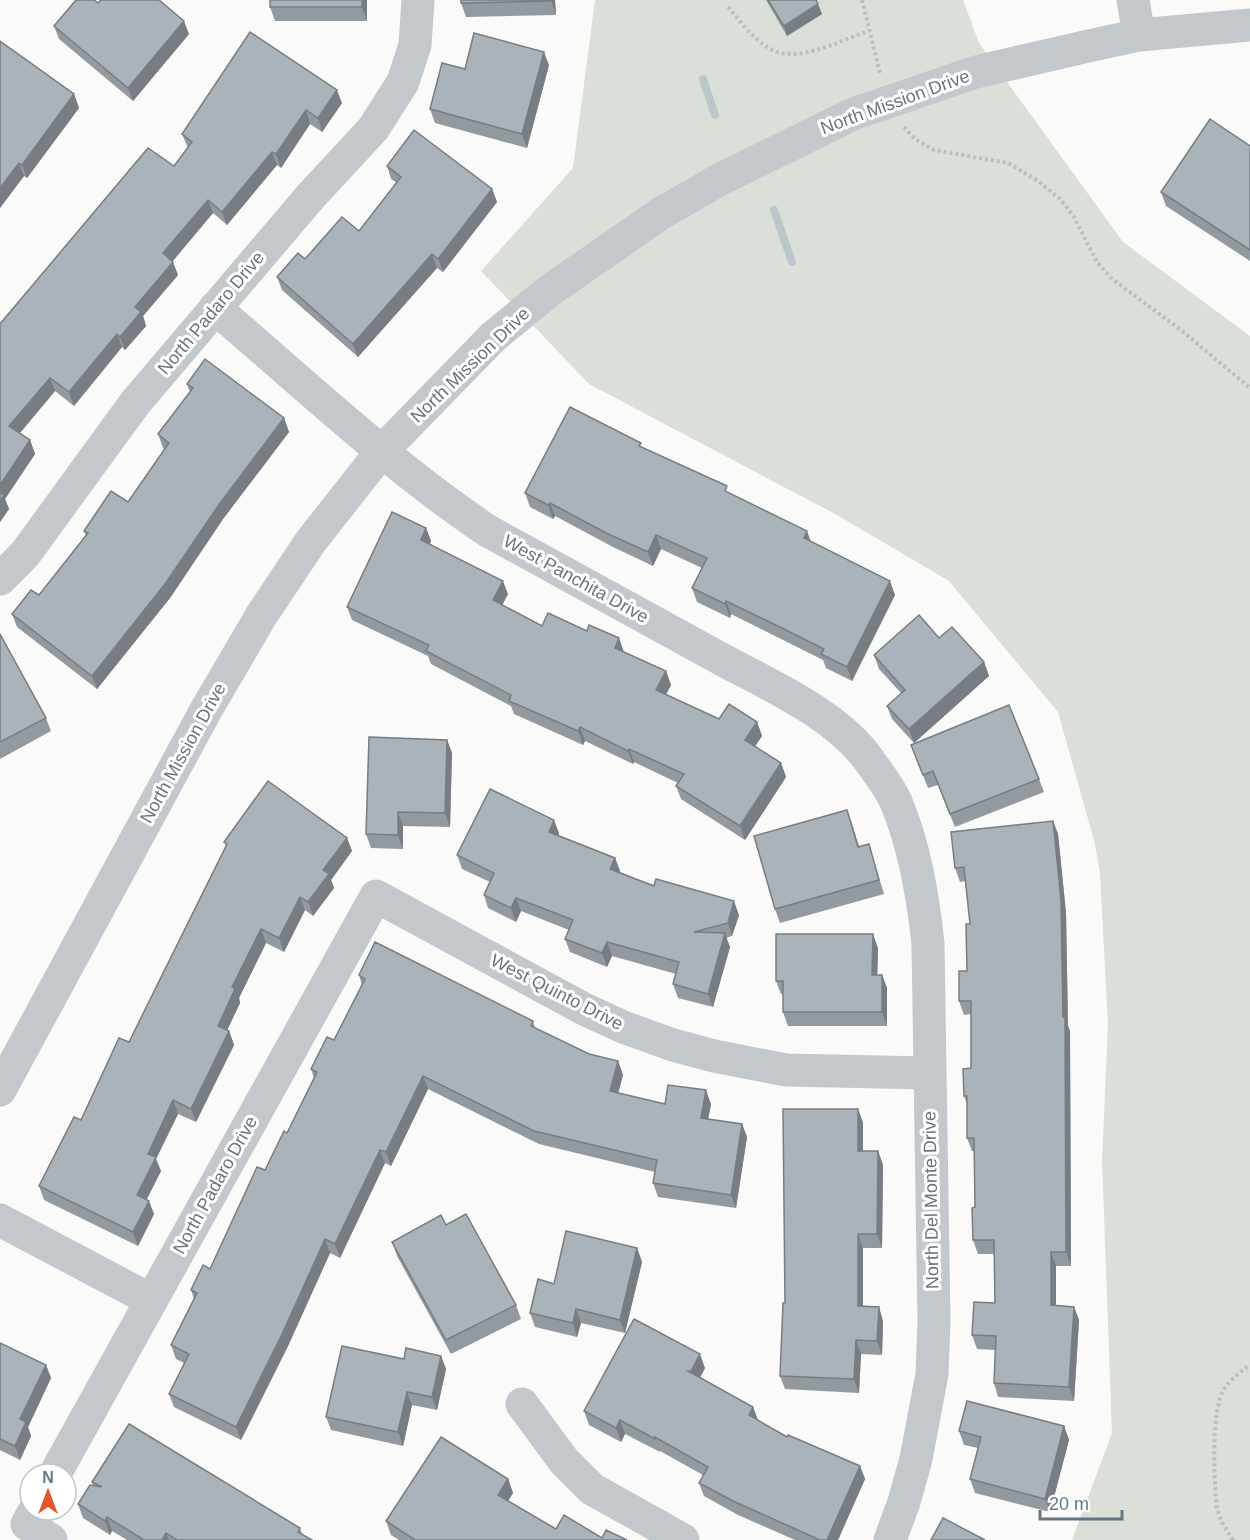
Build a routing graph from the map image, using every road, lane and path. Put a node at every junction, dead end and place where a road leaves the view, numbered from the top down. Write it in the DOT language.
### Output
graph roads {
  1 [pos="418,0"];
  2 [pos="862,0"];
  3 [pos="1134,0"];
  4 [pos="728,7"];
  5 [pos="1250,25"];
  6 [pos="868,31"];
  7 [pos="1139,35"];
  8 [pos="881,76"];
  9 [pos="903,126"];
  10 [pos="215,308"];
  11 [pos="1250,388"];
  12 [pos="382,451"];
  13 [pos="0,579"];
  14 [pos="913,855"];
  15 [pos="376,896"];
  16 [pos="928,1073"];
  17 [pos="0,1090"];
  18 [pos="0,1220"];
  19 [pos="152,1300"];
  20 [pos="1250,1365"];
  21 [pos="522,1404"];
  22 [pos="62,1462"];
  23 [pos="683,1540"];
  24 [pos="890,1540"];
  25 [pos="1233,1540"];
  1 -- 10 [label="street, North Padaro Drive"];
  2 -- 6 [label="path"];
  3 -- 7 [label="street"];
  4 -- 6 [label="path"];
  5 -- 7 [label="street, North Mission Drive"];
  6 -- 8 [label="path"];
  7 -- 12 [label="street, North Mission Drive"];
  9 -- 11 [label="path"];
  10 -- 12 [label="street, West Panchita Drive"];
  10 -- 13 [label="street, North Padaro Drive"];
  12 -- 14 [label="street, West Panchita Drive"];
  12 -- 17 [label="street, North Mission Drive"];
  14 -- 16 [label="street, North Del Monte Drive"];
  15 -- 16 [label="street, West Quinto Drive"];
  15 -- 19 [label="street, North Padaro Drive"];
  16 -- 24 [label="street, North Del Monte Drive"];
  18 -- 19 [label="street"];
  19 -- 22 [label="street, North Padaro Drive"];
  20 -- 25 [label="path"];
  21 -- 23 [label="street"];
}
